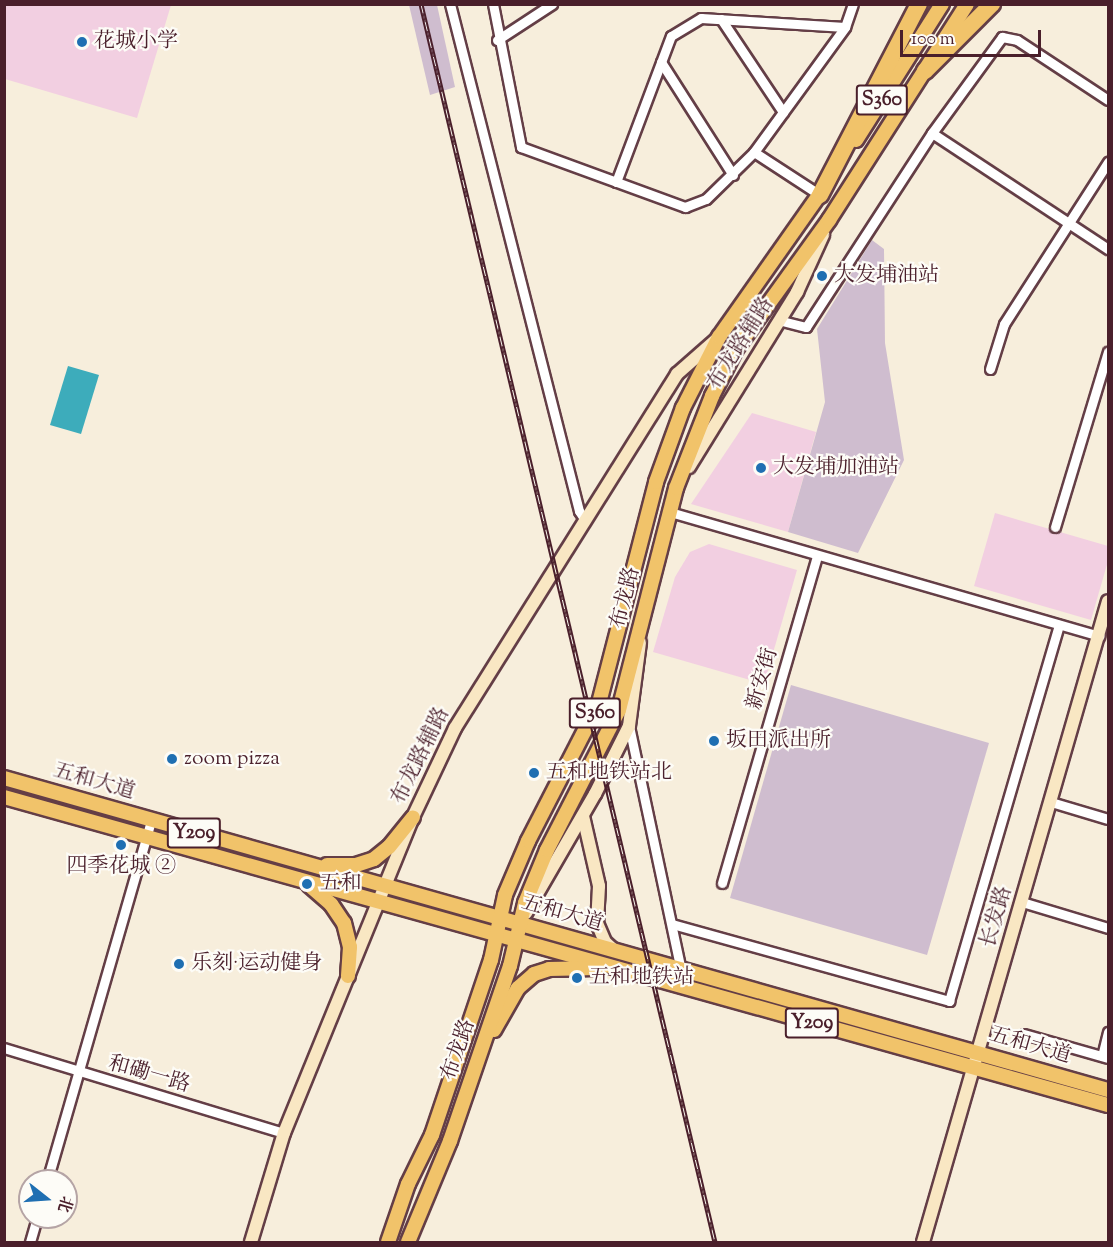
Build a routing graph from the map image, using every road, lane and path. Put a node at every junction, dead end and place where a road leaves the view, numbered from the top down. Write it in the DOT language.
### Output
graph roads {
  1 [pos="450,4"];
  2 [pos="494,4"];
  3 [pos="552,4"];
  4 [pos="853,4"];
  5 [pos="920,4"];
  6 [pos="942,4"];
  7 [pos="967,4"];
  8 [pos="992,4"];
  9 [pos="721,19"];
  10 [pos="845,27"];
  11 [pos="498,40"];
  12 [pos="661,62"];
  13 [pos="925,71"];
  14 [pos="1108,100"];
  15 [pos="783,112"];
  16 [pos="932,133"];
  17 [pos="754,152"];
  18 [pos="1108,162"];
  19 [pos="733,175"];
  20 [pos="616,182"];
  21 [pos="820,195"];
  22 [pos="832,215"];
  23 [pos="1069,224"];
  24 [pos="1108,249"];
  25 [pos="778,320"];
  26 [pos="718,337"];
  27 [pos="1108,352"];
  28 [pos="990,369"];
  29 [pos="676,488"];
  30 [pos="670,512"];
  31 [pos="585,520"];
  32 [pos="1056,527"];
  33 [pos="818,555"];
  34 [pos="1108,608"];
  35 [pos="642,624"];
  36 [pos="1059,624"];
  37 [pos="1099,636"];
  38 [pos="629,726"];
  39 [pos="4,778"];
  40 [pos="4,797"];
  41 [pos="1051,802"];
  42 [pos="583,816"];
  43 [pos="413,817"];
  44 [pos="1108,819"];
  45 [pos="151,820"];
  46 [pos="146,837"];
  47 [pos="310,865"];
  48 [pos="305,882"];
  49 [pos="722,883"];
  50 [pos="384,886"];
  51 [pos="378,902"];
  52 [pos="1022,902"];
  53 [pos="500,919"];
  54 [pos="520,924"];
  55 [pos="672,924"];
  56 [pos="1108,927"];
  57 [pos="496,936"];
  58 [pos="516,941"];
  59 [pos="615,951"];
  60 [pos="609,967"];
  61 [pos="681,970"];
  62 [pos="348,976"];
  63 [pos="1108,1032"];
  64 [pos="1024,1034"];
  65 [pos="4,1048"];
  66 [pos="978,1053"];
  67 [pos="479,1056"];
  68 [pos="1105,1057"];
  69 [pos="974,1068"];
  70 [pos="77,1073"];
  71 [pos="1108,1090"];
  72 [pos="1108,1105"];
  73 [pos="284,1133"];
  74 [pos="50,1169"];
  75 [pos="250,1242"];
  76 [pos="388,1242"];
  77 [pos="408,1242"];
  78 [pos="923,1242"];
  1 -- 31 [label="street"];
  2 -- 11 [label="street"];
  3 -- 11 [label="street"];
  4 -- 10 [label="street"];
  5 -- 21 [label="highway"];
  6 -- 21 [label="main road, 布龙路 / S360"];
  7 -- 13 [label="main road, 布龙路 / S360"];
  8 -- 13 [label="highway"];
  9 -- 10 [label="street"];
  9 -- 12 [label="street"];
  9 -- 15 [label="street"];
  10 -- 15 [label="street"];
  11 -- 20 [label="street"];
  12 -- 19 [label="street"];
  12 -- 20 [label="street"];
  13 -- 22 [label="main road, 布龙路 / S360"];
  14 -- 16 [label="street"];
  15 -- 17 [label="street"];
  16 -- 23 [label="street"];
  16 -- 25 [label="street"];
  17 -- 19 [label="street"];
  17 -- 21 [label="street"];
  18 -- 23 [label="street"];
  19 -- 20 [label="street"];
  21 -- 26 [label="main road, 布龙路 / S360"];
  22 -- 25 [label="main road, 布龙路辅路"];
  22 -- 29 [label="main road, 布龙路 / S360"];
  23 -- 24 [label="street"];
  23 -- 28 [label="street"];
  25 -- 29 [label="main road, 布龙路辅路"];
  26 -- 31 [label="main road, 布龙路辅路"];
  26 -- 53 [label="main road, 布龙路 / S360"];
  27 -- 32 [label="street"];
  29 -- 30 [label="main road, 布龙路 / S360"];
  30 -- 33 [label="street"];
  30 -- 35 [label="main road, 布龙路 / S360"];
  31 -- 43 [label="main road, 布龙路辅路"];
  33 -- 36 [label="street"];
  33 -- 49 [label="street, 新安街"];
  34 -- 37 [label="main road, 长发路"];
  35 -- 38 [label="main road"];
  35 -- 54 [label="main road, 布龙路 / S360"];
  36 -- 37 [label="street"];
  36 -- 55 [label="street"];
  37 -- 41 [label="main road, 长发路"];
  38 -- 42 [label="main road"];
  38 -- 55 [label="street"];
  39 -- 45 [label="main road, 五和大道 / Y209"];
  40 -- 46 [label="main road, 五和大道 / Y209"];
  41 -- 44 [label="street"];
  41 -- 52 [label="main road, 长发路"];
  42 -- 54 [label="main road"];
  42 -- 59 [label="main road"];
  43 -- 47 [label="main road"];
  43 -- 50 [label="main road, 布龙路辅路"];
  45 -- 46 [label="street"];
  45 -- 47 [label="main road, 五和大道 / Y209"];
  46 -- 48 [label="main road, 五和大道 / Y209"];
  46 -- 70 [label="street"];
  47 -- 50 [label="main road, 五和大道 / Y209"];
  48 -- 51 [label="main road, 五和大道 / Y209"];
  48 -- 62 [label="main road"];
  50 -- 51 [label="main road, 布龙路辅路"];
  50 -- 53 [label="main road, 五和大道 / Y209"];
  51 -- 57 [label="main road, 五和大道 / Y209"];
  51 -- 62 [label="main road, 布龙路辅路"];
  52 -- 56 [label="street"];
  52 -- 66 [label="main road, 长发路"];
  53 -- 54 [label="main road, 五和大道 / Y209"];
  53 -- 57 [label="main road, 布龙路 / S360"];
  54 -- 58 [label="main road, 布龙路 / S360"];
  54 -- 59 [label="main road, 五和大道 / Y209"];
  55 -- 61 [label="street"];
  57 -- 58 [label="main road, 五和大道 / Y209"];
  57 -- 76 [label="main road, 布龙路 / S360"];
  58 -- 60 [label="main road, 五和大道 / Y209"];
  58 -- 67 [label="main road, 布龙路 / S360"];
  59 -- 61 [label="main road, 五和大道 / Y209"];
  60 -- 67 [label="main road"];
  60 -- 69 [label="main road, 五和大道 / Y209"];
  61 -- 66 [label="main road, 五和大道 / Y209"];
  62 -- 73 [label="main road, 布龙路辅路"];
  63 -- 68 [label="street"];
  64 -- 68 [label="street"];
  65 -- 70 [label="street, 和磡一路"];
  66 -- 69 [label="main road, 长发路"];
  66 -- 71 [label="main road, 五和大道 / Y209"];
  67 -- 77 [label="main road, 布龙路 / S360"];
  69 -- 72 [label="main road, 五和大道 / Y209"];
  69 -- 78 [label="main road, 长发路"];
  70 -- 73 [label="street, 和磡一路"];
  70 -- 74 [label="street"];
  73 -- 75 [label="main road, 布龙路辅路"];
}
